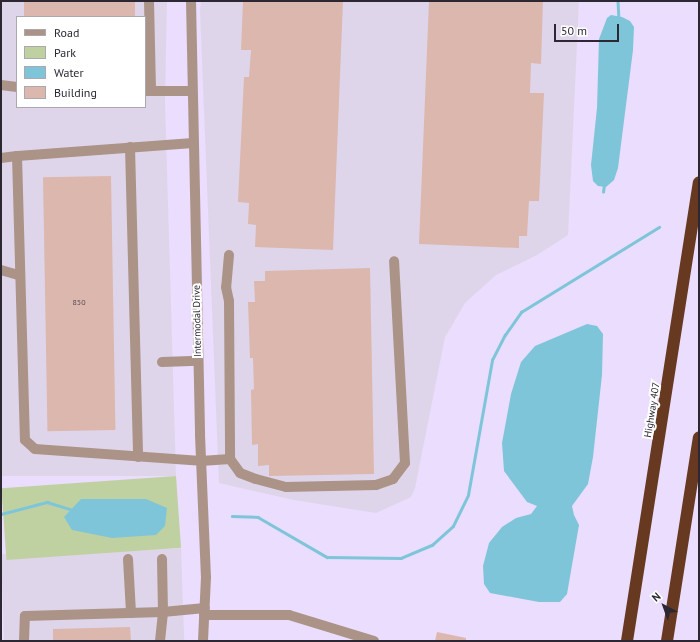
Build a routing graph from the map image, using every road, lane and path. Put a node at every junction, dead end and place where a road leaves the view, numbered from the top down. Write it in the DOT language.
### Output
graph roads {
  1 [pos="149,1"];
  2 [pos="191,1"];
  3 [pos="1,85"];
  4 [pos="16,87"];
  5 [pos="148,90"];
  6 [pos="192,91"];
  7 [pos="193,143"];
  8 [pos="130,147"];
  9 [pos="17,156"];
  10 [pos="1,158"];
  11 [pos="699,183"];
  12 [pos="229,254"];
  13 [pos="394,261"];
  14 [pos="1,270"];
  15 [pos="19,275"];
  16 [pos="198,361"];
  17 [pos="162,362"];
  18 [pos="699,437"];
  19 [pos="138,457"];
  20 [pos="230,459"];
  21 [pos="201,461"];
  22 [pos="128,559"];
  23 [pos="162,559"];
  24 [pos="205,611"];
  25 [pos="163,612"];
  26 [pos="131,613"];
  27 [pos="24,641"];
  28 [pos="160,641"];
  29 [pos="203,641"];
  30 [pos="374,641"];
  31 [pos="628,641"];
  32 [pos="667,641"];
  1 -- 5 [label="street"];
  2 -- 6 [label="street, Intermodal Drive"];
  3 -- 4 [label="street"];
  5 -- 6 [label="street"];
  6 -- 7 [label="street, Intermodal Drive"];
  7 -- 8 [label="street"];
  7 -- 16 [label="street, Intermodal Drive"];
  8 -- 9 [label="street"];
  8 -- 19 [label="street"];
  9 -- 10 [label="street"];
  9 -- 15 [label="street"];
  11 -- 31 [label="highway, Highway 407"];
  12 -- 20 [label="street"];
  13 -- 20 [label="street"];
  14 -- 15 [label="street"];
  15 -- 19 [label="street"];
  16 -- 17 [label="street"];
  16 -- 21 [label="street, Intermodal Drive"];
  18 -- 32 [label="highway"];
  19 -- 21 [label="street"];
  20 -- 21 [label="street"];
  21 -- 24 [label="street, Intermodal Drive"];
  22 -- 26 [label="street"];
  23 -- 25 [label="street"];
  24 -- 25 [label="street"];
  24 -- 29 [label="street, Intermodal Drive"];
  24 -- 30 [label="street"];
  25 -- 26 [label="street"];
  25 -- 28 [label="street"];
  26 -- 27 [label="street"];
}
